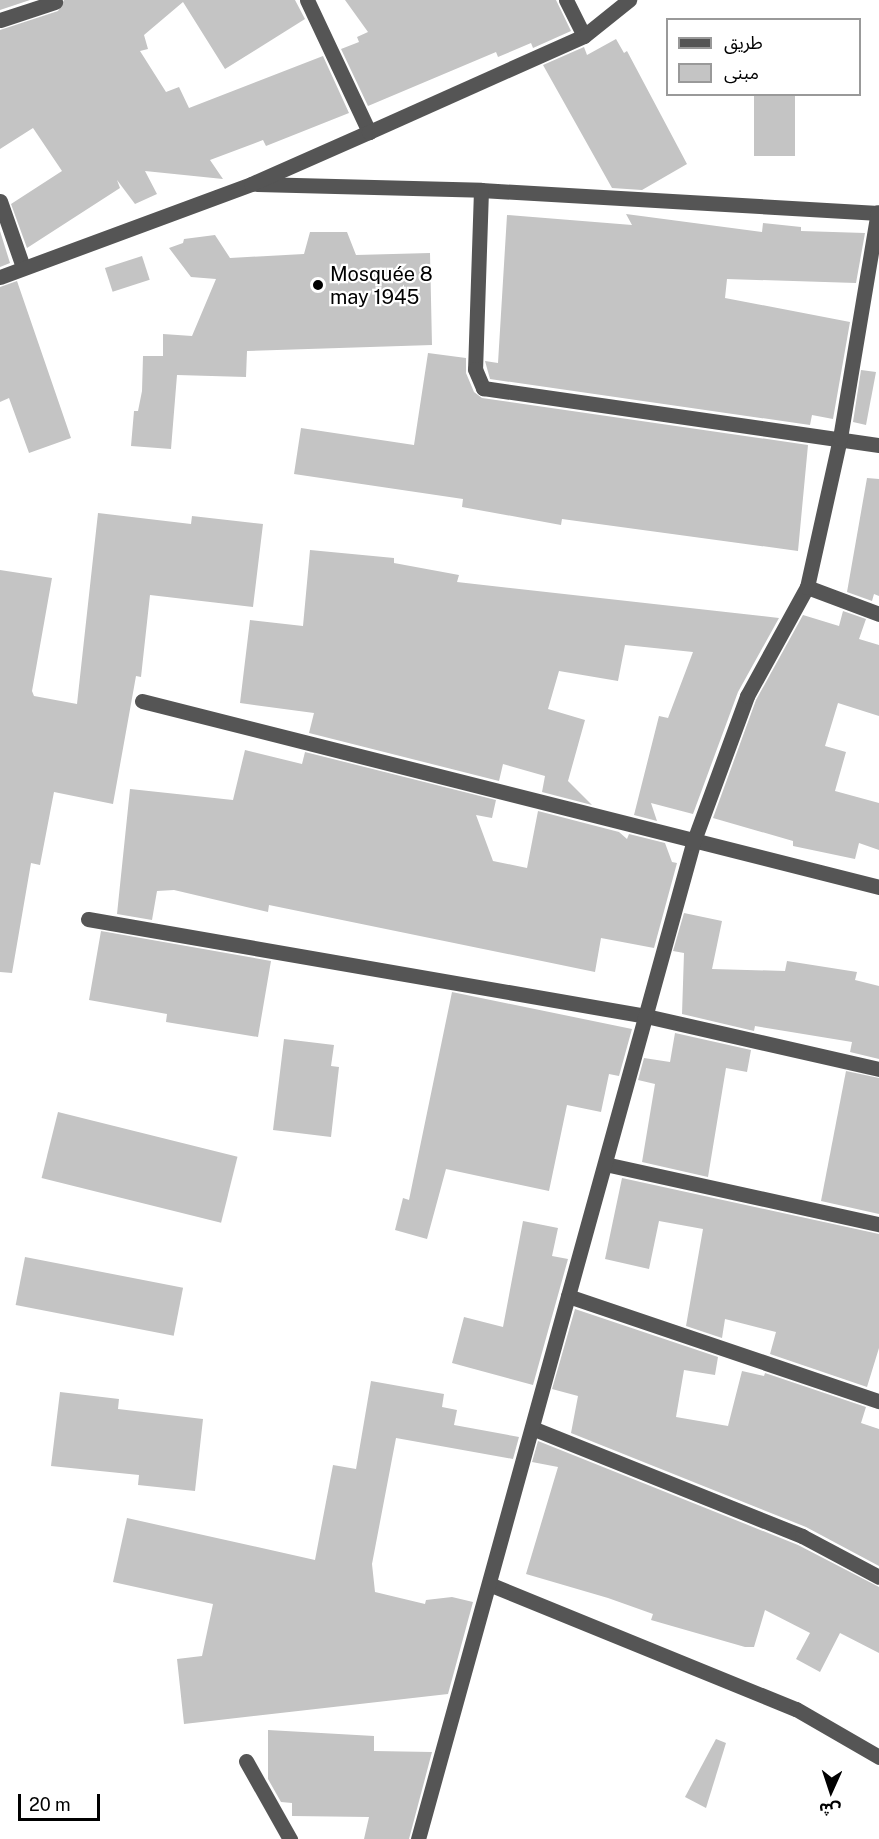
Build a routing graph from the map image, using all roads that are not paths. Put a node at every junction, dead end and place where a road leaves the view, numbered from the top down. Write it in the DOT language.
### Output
graph roads {
  1 [pos="307,0"];
  2 [pos="566,0"];
  3 [pos="629,0"];
  4 [pos="55,2"];
  5 [pos="0,20"];
  6 [pos="584,36"];
  7 [pos="369,132"];
  8 [pos="251,184"];
  9 [pos="481,190"];
  10 [pos="0,201"];
  11 [pos="878,213"];
  12 [pos="22,267"];
  13 [pos="0,277"];
  14 [pos="840,438"];
  15 [pos="879,445"];
  16 [pos="807,587"];
  17 [pos="879,614"];
  18 [pos="142,701"];
  19 [pos="693,843"];
  20 [pos="879,887"];
  21 [pos="88,919"];
  22 [pos="646,1016"];
  23 [pos="879,1069"];
  24 [pos="605,1164"];
  25 [pos="879,1224"];
  26 [pos="568,1296"];
  27 [pos="879,1401"];
  28 [pos="532,1428"];
  29 [pos="879,1578"];
  30 [pos="489,1584"];
  31 [pos="879,1757"];
  32 [pos="246,1761"];
  33 [pos="290,1839"];
  34 [pos="418,1839"];
  1 -- 7 [label="street"];
  2 -- 6 [label="street"];
  3 -- 6 [label="street"];
  4 -- 5 [label="street"];
  6 -- 7 [label="street"];
  7 -- 8 [label="street"];
  8 -- 9 [label="street"];
  8 -- 12 [label="street"];
  9 -- 11 [label="street"];
  9 -- 14 [label="street"];
  10 -- 12 [label="street"];
  11 -- 14 [label="street"];
  12 -- 13 [label="street"];
  14 -- 15 [label="street"];
  14 -- 16 [label="street"];
  16 -- 17 [label="street"];
  16 -- 19 [label="street"];
  18 -- 19 [label="street"];
  19 -- 20 [label="street"];
  19 -- 22 [label="street"];
  21 -- 22 [label="street"];
  22 -- 23 [label="street"];
  22 -- 24 [label="street"];
  24 -- 25 [label="street"];
  24 -- 26 [label="street"];
  26 -- 27 [label="street"];
  26 -- 28 [label="street"];
  28 -- 29 [label="street"];
  28 -- 30 [label="street"];
  30 -- 31 [label="street"];
  30 -- 34 [label="street"];
  32 -- 33 [label="street"];
}
